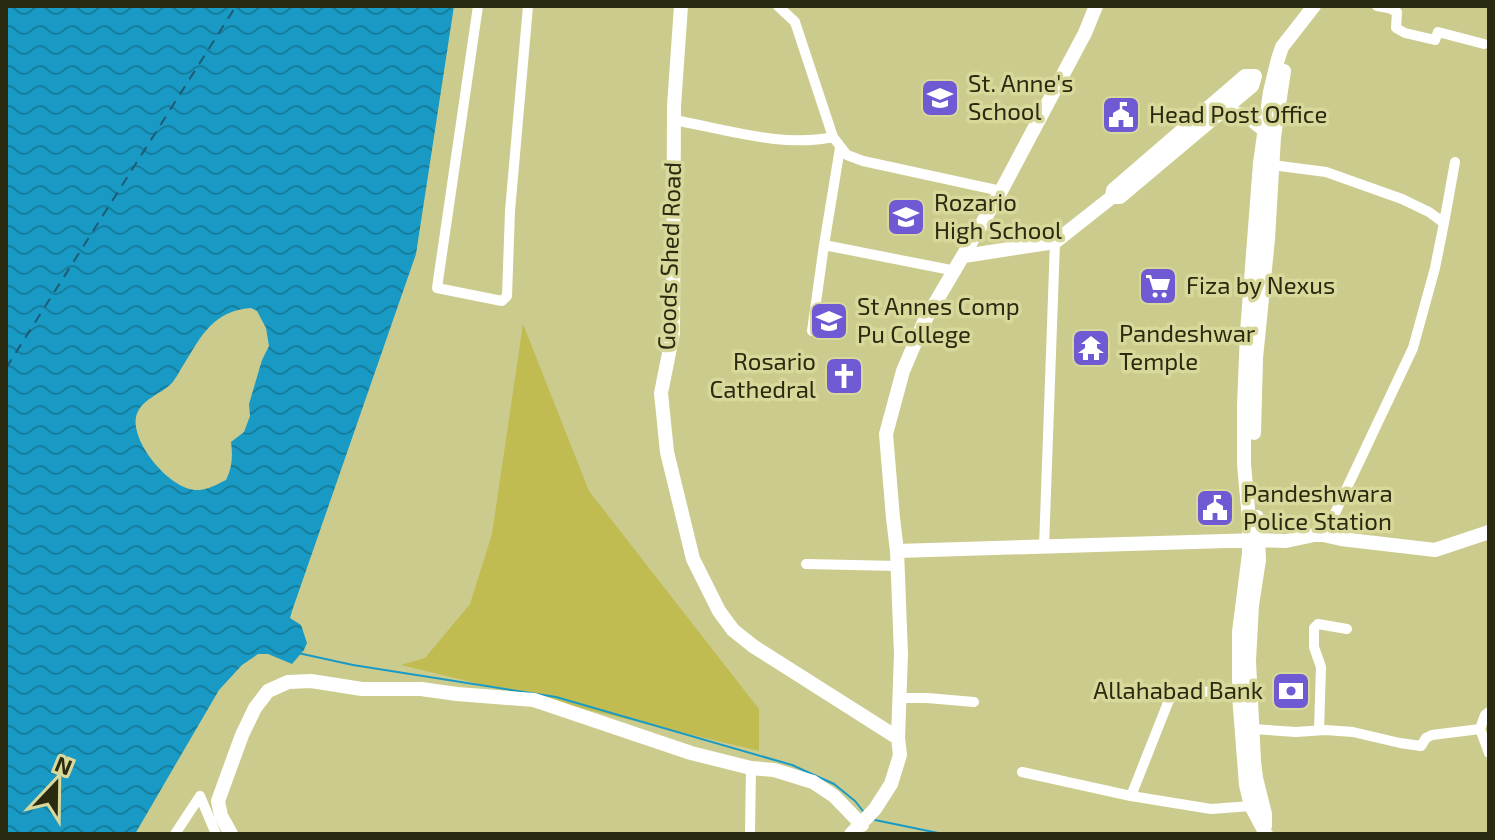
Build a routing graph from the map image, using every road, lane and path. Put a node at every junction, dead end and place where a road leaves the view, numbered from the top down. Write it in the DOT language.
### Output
graph roads {
  1 [pos="478,6"];
  2 [pos="528,6"];
  3 [pos="681,6"];
  4 [pos="778,6"];
  5 [pos="1096,6"];
  6 [pos="1314,6"];
  7 [pos="1323,6"];
  8 [pos="1377,6"];
  9 [pos="1484,44"];
  10 [pos="1283,65"];
  11 [pos="1255,76"];
  12 [pos="1221,112"];
  13 [pos="674,120"];
  14 [pos="1264,130"];
  15 [pos="833,137"];
  16 [pos="840,148"];
  17 [pos="1455,162"];
  18 [pos="1272,165"];
  19 [pos="1001,191"];
  20 [pos="1112,197"];
  21 [pos="1444,223"];
  22 [pos="979,230"];
  23 [pos="1055,242"];
  24 [pos="824,245"];
  25 [pos="995,251"];
  26 [pos="964,256"];
  27 [pos="956,271"];
  28 [pos="812,331"];
  29 [pos="1250,489"];
  30 [pos="1489,532"];
  31 [pos="1319,534"];
  32 [pos="1253,541"];
  33 [pos="1044,547"];
  34 [pos="897,551"];
  35 [pos="806,564"];
  36 [pos="898,566"];
  37 [pos="1347,629"];
  38 [pos="1239,695"];
  39 [pos="899,698"];
  40 [pos="974,702"];
  41 [pos="1489,712"];
  42 [pos="1480,729"];
  43 [pos="1247,730"];
  44 [pos="1319,730"];
  45 [pos="898,738"];
  46 [pos="1489,753"];
  47 [pos="751,768"];
  48 [pos="1022,772"];
  49 [pos="1131,796"];
  50 [pos="1251,806"];
  51 [pos="859,831"];
  52 [pos="1265,831"];
  53 [pos="175,834"];
  54 [pos="216,834"];
  55 [pos="231,834"];
  56 [pos="750,834"];
  1 -- 2 [label="street"];
  3 -- 13 [label="street, Goods Shed Road"];
  4 -- 15 [label="street"];
  5 -- 19 [label="street"];
  6 -- 10 [label="street"];
  7 -- 10 [label="street"];
  8 -- 9 [label="street"];
  10 -- 11 [label="street"];
  10 -- 14 [label="street"];
  10 -- 18 [label="street"];
  11 -- 12 [label="street"];
  11 -- 20 [label="street"];
  12 -- 14 [label="street"];
  12 -- 20 [label="street"];
  13 -- 15 [label="street"];
  13 -- 45 [label="street, Goods Shed Road"];
  14 -- 29 [label="street"];
  15 -- 16 [label="street"];
  16 -- 19 [label="street"];
  16 -- 24 [label="street"];
  17 -- 21 [label="street"];
  18 -- 21 [label="street"];
  18 -- 29 [label="street"];
  19 -- 22 [label="street"];
  20 -- 23 [label="street"];
  21 -- 31 [label="street"];
  22 -- 25 [label="street"];
  22 -- 26 [label="street"];
  23 -- 25 [label="street"];
  23 -- 33 [label="street"];
  24 -- 27 [label="street"];
  24 -- 28 [label="street"];
  25 -- 26 [label="street"];
  26 -- 27 [label="street"];
  27 -- 34 [label="street"];
  29 -- 32 [label="street"];
  30 -- 31 [label="street"];
  31 -- 32 [label="street"];
  32 -- 33 [label="street"];
  32 -- 38 [label="street"];
  32 -- 43 [label="street"];
  33 -- 34 [label="street"];
  34 -- 36 [label="street"];
  35 -- 36 [label="street"];
  36 -- 39 [label="street"];
  37 -- 44 [label="street"];
  38 -- 43 [label="street"];
  38 -- 49 [label="street"];
  39 -- 40 [label="street"];
  39 -- 45 [label="street"];
  41 -- 42 [label="street"];
  42 -- 44 [label="street"];
  42 -- 46 [label="street"];
  43 -- 44 [label="street"];
  43 -- 50 [label="street"];
  43 -- 52 [label="street"];
  45 -- 51 [label="street"];
  47 -- 51 [label="street"];
  47 -- 55 [label="street"];
  47 -- 56 [label="street"];
  48 -- 49 [label="street"];
  49 -- 50 [label="street"];
  50 -- 52 [label="street"];
  53 -- 54 [label="street"];
}
